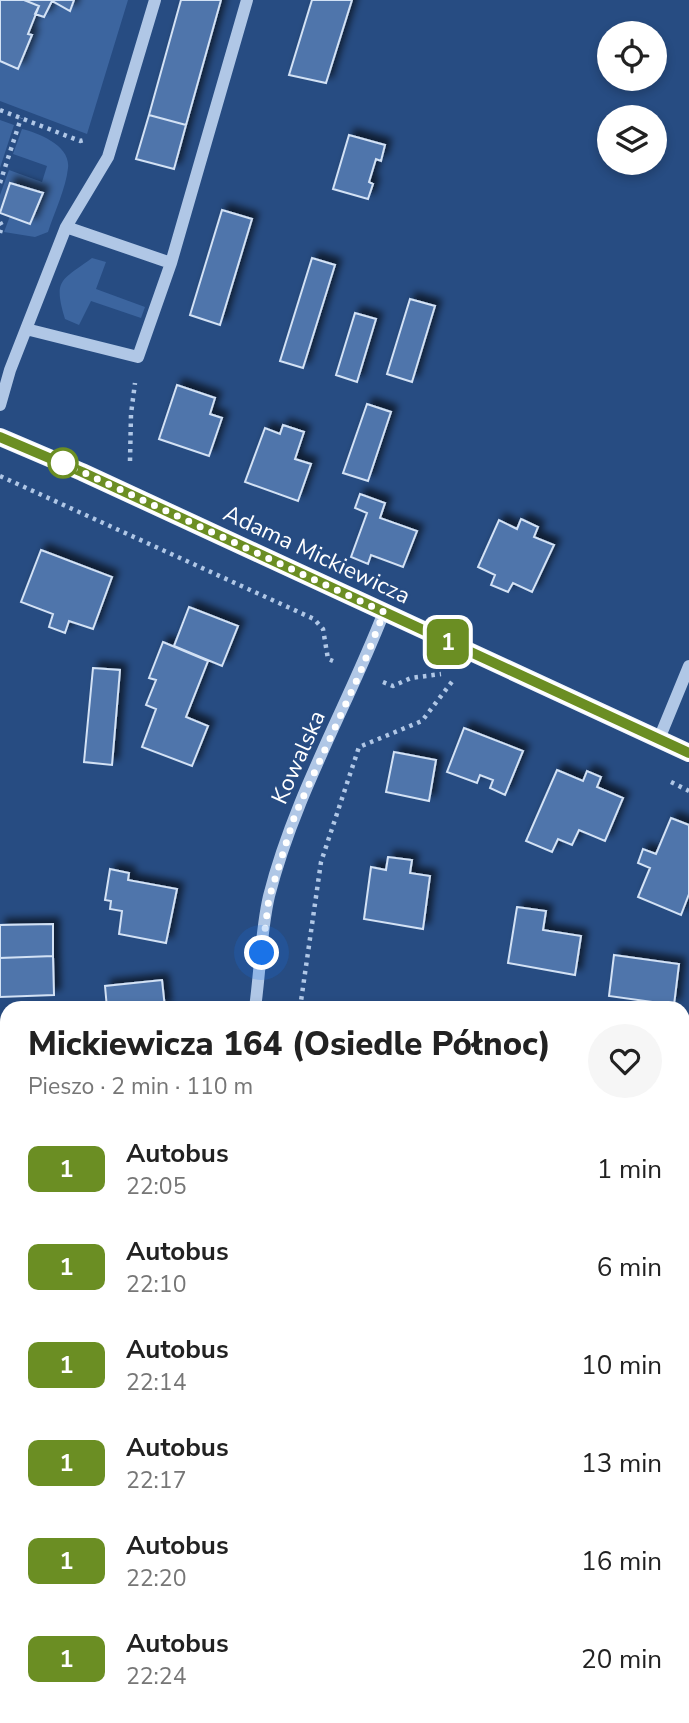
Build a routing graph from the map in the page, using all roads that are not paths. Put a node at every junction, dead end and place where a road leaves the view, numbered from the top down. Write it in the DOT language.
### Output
graph roads {
  1 [pos="155,0"];
  2 [pos="247,0"];
  3 [pos="66,227"];
  4 [pos="171,263"];
  5 [pos="26,329"];
  6 [pos="0,405"];
  7 [pos="0,438"];
  8 [pos="384,612"];
  9 [pos="689,666"];
  10 [pos="659,739"];
  11 [pos="689,753"];
  12 [pos="257,1001"];
  1 -- 3 [label="street"];
  2 -- 4 [label="street"];
  3 -- 4 [label="street"];
  3 -- 5 [label="street"];
  4 -- 5 [label="street"];
  5 -- 6 [label="street"];
  7 -- 8 [label="main road, Adama Mickiewicza"];
  8 -- 10 [label="main road, Adama Mickiewicza"];
  8 -- 12 [label="street, Kowalska"];
  9 -- 10 [label="street"];
  10 -- 11 [label="main road, Adama Mickiewicza"];
}
